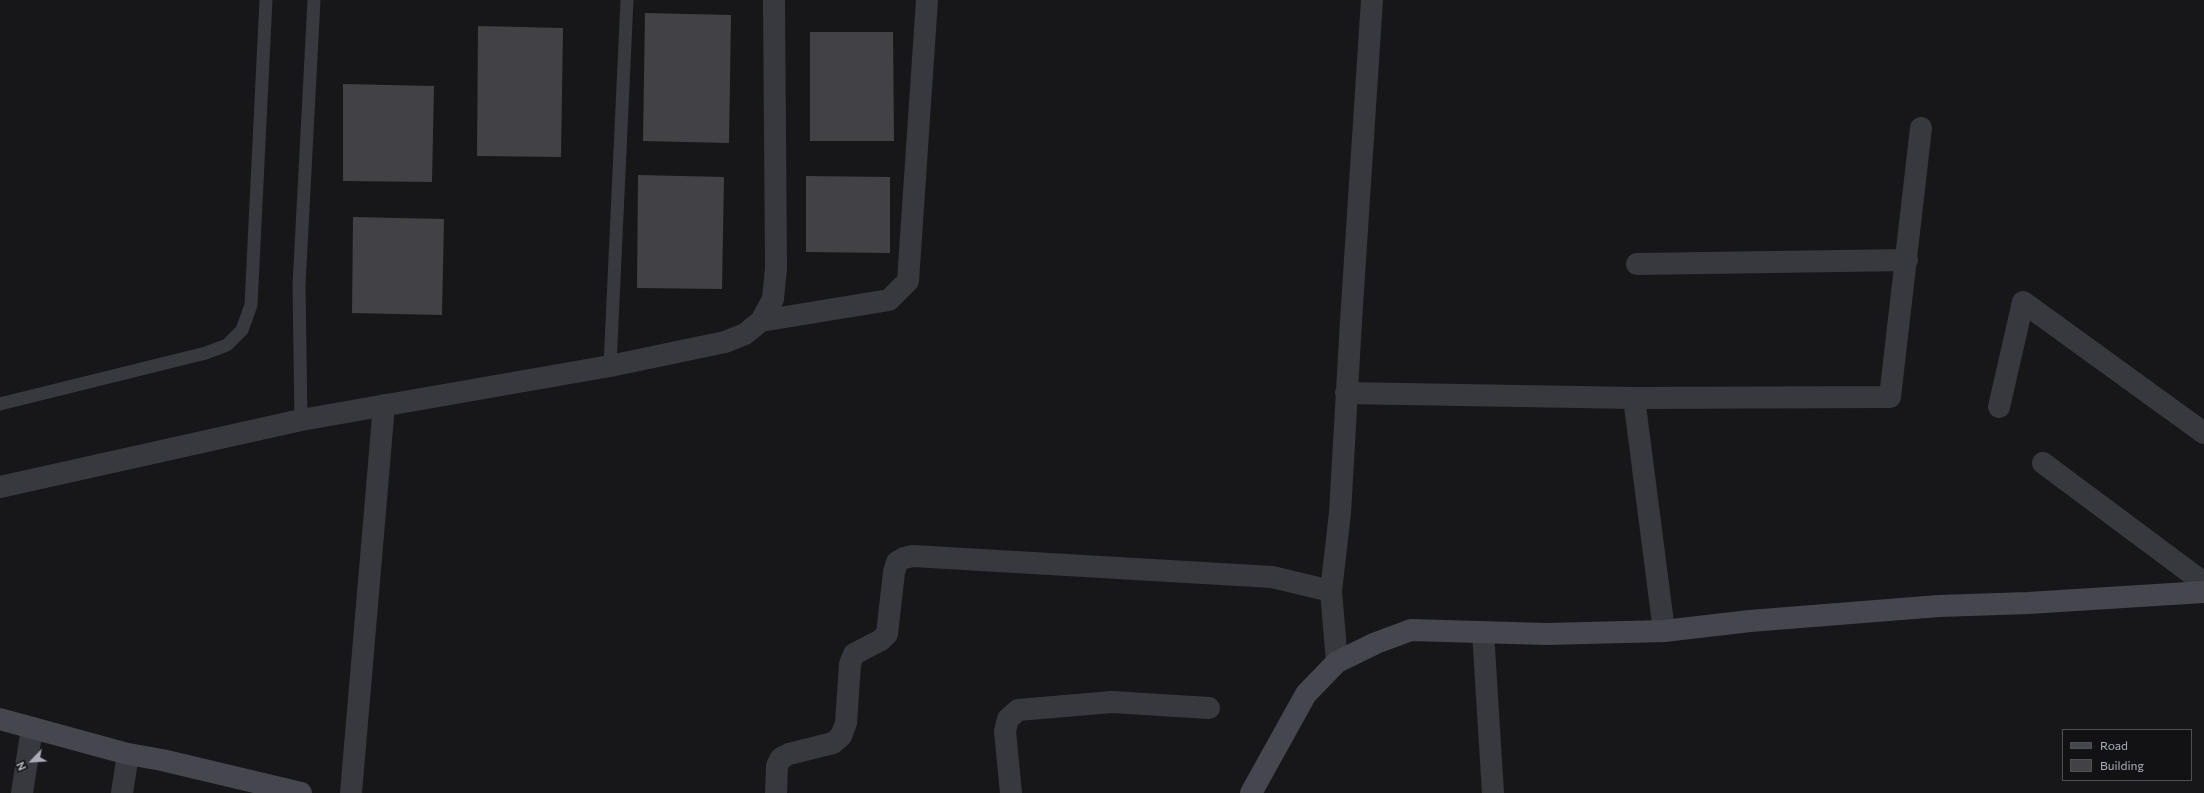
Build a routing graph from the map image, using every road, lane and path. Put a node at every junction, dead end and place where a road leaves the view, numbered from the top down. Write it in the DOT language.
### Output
graph roads {
  1 [pos="266,0"];
  2 [pos="314,0"];
  3 [pos="627,0"];
  4 [pos="774,0"];
  5 [pos="927,0"];
  6 [pos="1372,0"];
  7 [pos="1921,128"];
  8 [pos="1907,260"];
  9 [pos="1637,264"];
  10 [pos="761,321"];
  11 [pos="610,366"];
  12 [pos="1346,393"];
  13 [pos="1634,398"];
  14 [pos="0,404"];
  15 [pos="384,405"];
  16 [pos="1999,407"];
  17 [pos="301,420"];
  18 [pos="2204,433"];
  19 [pos="2043,462"];
  20 [pos="0,487"];
  21 [pos="2204,583"];
  22 [pos="1332,591"];
  23 [pos="2204,592"];
  24 [pos="1664,631"];
  25 [pos="1483,632"];
  26 [pos="1337,662"];
  27 [pos="1209,708"];
  28 [pos="0,719"];
  29 [pos="32,728"];
  30 [pos="128,754"];
  31 [pos="289,792"];
  32 [pos="22,793"];
  33 [pos="122,793"];
  34 [pos="351,793"];
  35 [pos="776,793"];
  36 [pos="1011,793"];
  37 [pos="1251,793"];
  38 [pos="1493,793"];
  1 -- 14 [label="lane"];
  2 -- 17 [label="lane"];
  3 -- 11 [label="lane"];
  4 -- 10 [label="street"];
  5 -- 10 [label="street"];
  6 -- 12 [label="street"];
  7 -- 8 [label="street"];
  8 -- 9 [label="street"];
  8 -- 13 [label="street"];
  10 -- 11 [label="street"];
  11 -- 15 [label="street"];
  12 -- 13 [label="street"];
  12 -- 22 [label="street"];
  13 -- 24 [label="street"];
  15 -- 17 [label="street"];
  15 -- 34 [label="street"];
  16 -- 18 [label="street"];
  17 -- 20 [label="street"];
  19 -- 21 [label="street"];
  22 -- 26 [label="street"];
  22 -- 35 [label="street"];
  23 -- 24 [label="street"];
  24 -- 25 [label="street"];
  25 -- 26 [label="street"];
  25 -- 38 [label="street"];
  26 -- 37 [label="street"];
  27 -- 36 [label="street"];
  28 -- 29 [label="street"];
  29 -- 30 [label="street"];
  29 -- 32 [label="street"];
  30 -- 31 [label="street"];
  30 -- 33 [label="street"];
}
